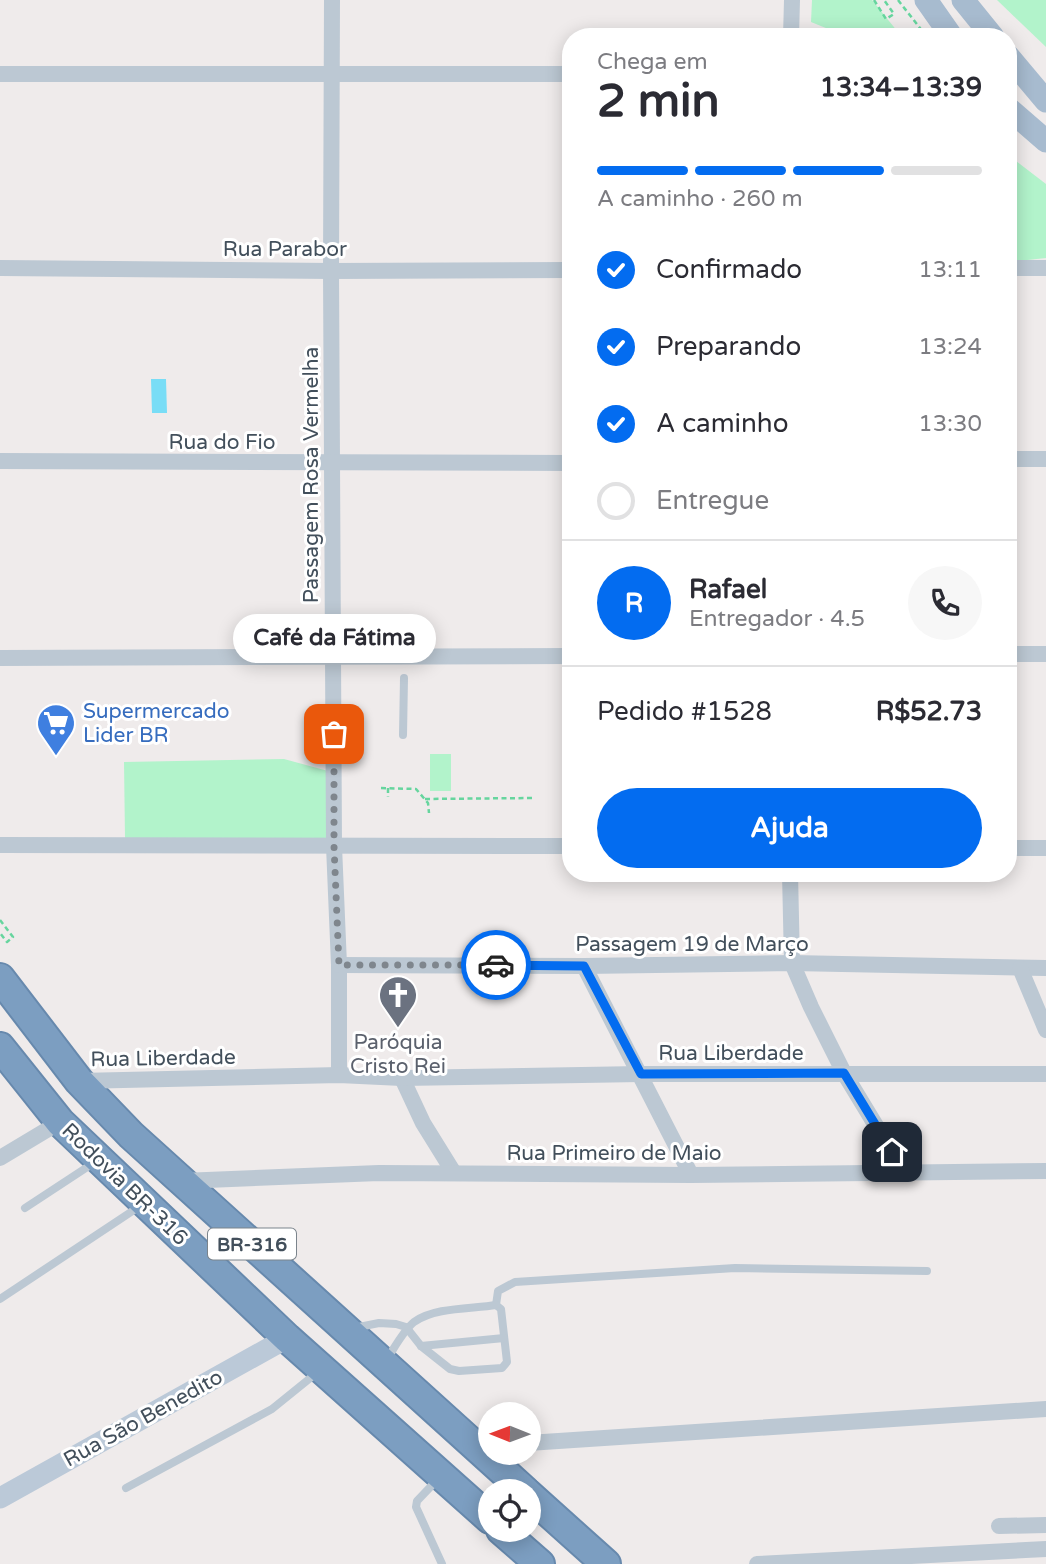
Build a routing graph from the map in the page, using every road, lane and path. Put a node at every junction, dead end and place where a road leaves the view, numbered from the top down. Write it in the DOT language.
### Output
graph roads {
  1 [pos="332,0"];
  2 [pos="792,0"];
  3 [pos="874,0"];
  4 [pos="884,0"];
  5 [pos="898,0"];
  6 [pos="926,0"];
  7 [pos="963,0"];
  8 [pos="791,28"];
  9 [pos="920,28"];
  10 [pos="946,28"];
  11 [pos="986,28"];
  12 [pos="1017,67"];
  13 [pos="0,74"];
  14 [pos="332,74"];
  15 [pos="562,74"];
  16 [pos="1046,101"];
  17 [pos="1017,116"];
  18 [pos="1046,141"];
  19 [pos="0,268"];
  20 [pos="1017,268"];
  21 [pos="1046,268"];
  22 [pos="562,270"];
  23 [pos="331,271"];
  24 [pos="1046,458"];
  25 [pos="1017,459"];
  26 [pos="0,461"];
  27 [pos="562,463"];
  28 [pos="332,464"];
  29 [pos="1017,654"];
  30 [pos="1046,654"];
  31 [pos="334,656"];
  32 [pos="562,656"];
  33 [pos="0,658"];
  34 [pos="404,678"];
  35 [pos="403,735"];
  36 [pos="381,788"];
  37 [pos="388,788"];
  38 [pos="388,797"];
  39 [pos="532,798"];
  40 [pos="425,799"];
  41 [pos="429,813"];
  42 [pos="0,845"];
  43 [pos="334,846"];
  44 [pos="562,846"];
  45 [pos="1017,848"];
  46 [pos="1046,848"];
  47 [pos="790,882"];
  48 [pos="0,920"];
  49 [pos="0,933"];
  50 [pos="792,963"];
  51 [pos="339,965"];
  52 [pos="584,966"];
  53 [pos="1020,968"];
  54 [pos="1046,968"];
  55 [pos="0,978"];
  56 [pos="1046,1030"];
  57 [pos="0,1047"];
  58 [pos="844,1073"];
  59 [pos="641,1074"];
  60 [pos="1046,1074"];
  61 [pos="339,1075"];
  62 [pos="402,1078"];
  63 [pos="79,1081"];
  64 [pos="60,1122"];
  65 [pos="0,1158"];
  66 [pos="100,1159"];
  67 [pos="1046,1171"];
  68 [pos="904,1172"];
  69 [pos="454,1173"];
  70 [pos="691,1175"];
  71 [pos="182,1181"];
  72 [pos="145,1203"];
  73 [pos="25,1208"];
  74 [pos="927,1271"];
  75 [pos="0,1299"];
  76 [pos="496,1305"];
  77 [pos="408,1329"];
  78 [pos="348,1331"];
  79 [pos="287,1338"];
  80 [pos="504,1338"];
  81 [pos="421,1346"];
  82 [pos="384,1363"];
  83 [pos="321,1369"];
  84 [pos="1046,1409"];
  85 [pos="478,1442"];
  86 [pos="541,1442"];
  87 [pos="501,1465"];
  88 [pos="441,1475"];
  89 [pos="514,1479"];
  90 [pos="126,1488"];
  91 [pos="0,1498"];
  92 [pos="541,1506"];
  93 [pos="478,1509"];
  94 [pos="1046,1525"];
  95 [pos="999,1526"];
  96 [pos="515,1542"];
  97 [pos="1046,1549"];
  98 [pos="442,1564"];
  99 [pos="540,1564"];
  100 [pos="606,1564"];
  101 [pos="757,1564"];
  1 -- 14 [label="street, Passagem Rosa Vermelha"];
  2 -- 8 [label="street"];
  3 -- 4 [label="path"];
  5 -- 9 [label="path"];
  6 -- 10 [label="main road"];
  7 -- 11 [label="main road"];
  12 -- 16 [label="main road"];
  13 -- 14 [label="street"];
  14 -- 15 [label="street"];
  14 -- 23 [label="street, Passagem Rosa Vermelha"];
  17 -- 18 [label="main road"];
  19 -- 23 [label="street, Rua Parabor"];
  20 -- 21 [label="street"];
  22 -- 23 [label="street, Rua Parabor"];
  23 -- 28 [label="street, Passagem Rosa Vermelha"];
  24 -- 25 [label="street"];
  26 -- 28 [label="street, Rua do Fio"];
  27 -- 28 [label="street, Rua do Fio"];
  28 -- 31 [label="street, Passagem Rosa Vermelha"];
  29 -- 30 [label="street"];
  31 -- 32 [label="street"];
  31 -- 33 [label="street"];
  31 -- 43 [label="street, Passagem Rosa Vermelha"];
  34 -- 35 [label="lane"];
  36 -- 37 [label="path"];
  37 -- 38 [label="path"];
  37 -- 40 [label="path"];
  39 -- 40 [label="path"];
  40 -- 41 [label="path"];
  42 -- 43 [label="street"];
  43 -- 44 [label="street"];
  43 -- 51 [label="street, Passagem Rosa Vermelha"];
  45 -- 46 [label="street"];
  47 -- 50 [label="street"];
  48 -- 49 [label="path"];
  50 -- 52 [label="street, Passagem 19 de Março"];
  50 -- 53 [label="street, Passagem 19 de Março"];
  50 -- 58 [label="street"];
  51 -- 52 [label="street, Passagem 19 de Março"];
  51 -- 61 [label="street, Passagem Rosa Vermelha"];
  52 -- 59 [label="street"];
  53 -- 54 [label="street, Passagem 19 de Março"];
  53 -- 56 [label="street"];
  55 -- 63 [label="highway, BR-316"];
  57 -- 64 [label="highway, Rodovia BR-316 / BR-316"];
  58 -- 59 [label="street, Rua Liberdade"];
  58 -- 60 [label="street, Rua Liberdade"];
  58 -- 68 [label="street"];
  59 -- 62 [label="street, Rua Liberdade"];
  59 -- 70 [label="street"];
  61 -- 62 [label="street, Rua Liberdade"];
  61 -- 63 [label="street, Rua Liberdade"];
  62 -- 69 [label="street"];
  63 -- 71 [label="highway, BR-316"];
  64 -- 65 [label="street"];
  64 -- 66 [label="highway, Rodovia BR-316 / BR-316"];
  66 -- 72 [label="highway, Rodovia BR-316 / BR-316"];
  66 -- 73 [label="lane"];
  67 -- 68 [label="street, Rua Primeiro de Maio"];
  68 -- 70 [label="street, Rua Primeiro de Maio"];
  69 -- 70 [label="street, Rua Primeiro de Maio"];
  69 -- 71 [label="street, Rua Primeiro de Maio"];
  71 -- 78 [label="highway, BR-316"];
  72 -- 75 [label="lane"];
  72 -- 79 [label="highway, Rodovia BR-316 / BR-316"];
  74 -- 76 [label="lane"];
  76 -- 77 [label="lane"];
  76 -- 80 [label="lane"];
  77 -- 78 [label="lane"];
  77 -- 81 [label="lane"];
  77 -- 82 [label="lane"];
  78 -- 82 [label="highway, BR-316"];
  79 -- 83 [label="highway, Rodovia BR-316 / BR-316"];
  79 -- 91 [label="street, Rua São Benedito"];
  80 -- 81 [label="lane"];
  80 -- 81 [label="lane"];
  82 -- 85 [label="highway, BR-316"];
  83 -- 88 [label="highway, BR-316"];
  83 -- 90 [label="lane"];
  84 -- 86 [label="street"];
  87 -- 89 [label="highway, BR-316"];
  88 -- 93 [label="highway, BR-316"];
  88 -- 98 [label="lane"];
  92 -- 100 [label="highway, BR-316"];
  94 -- 95 [label="street"];
  96 -- 99 [label="highway"];
  97 -- 101 [label="street"];
}
